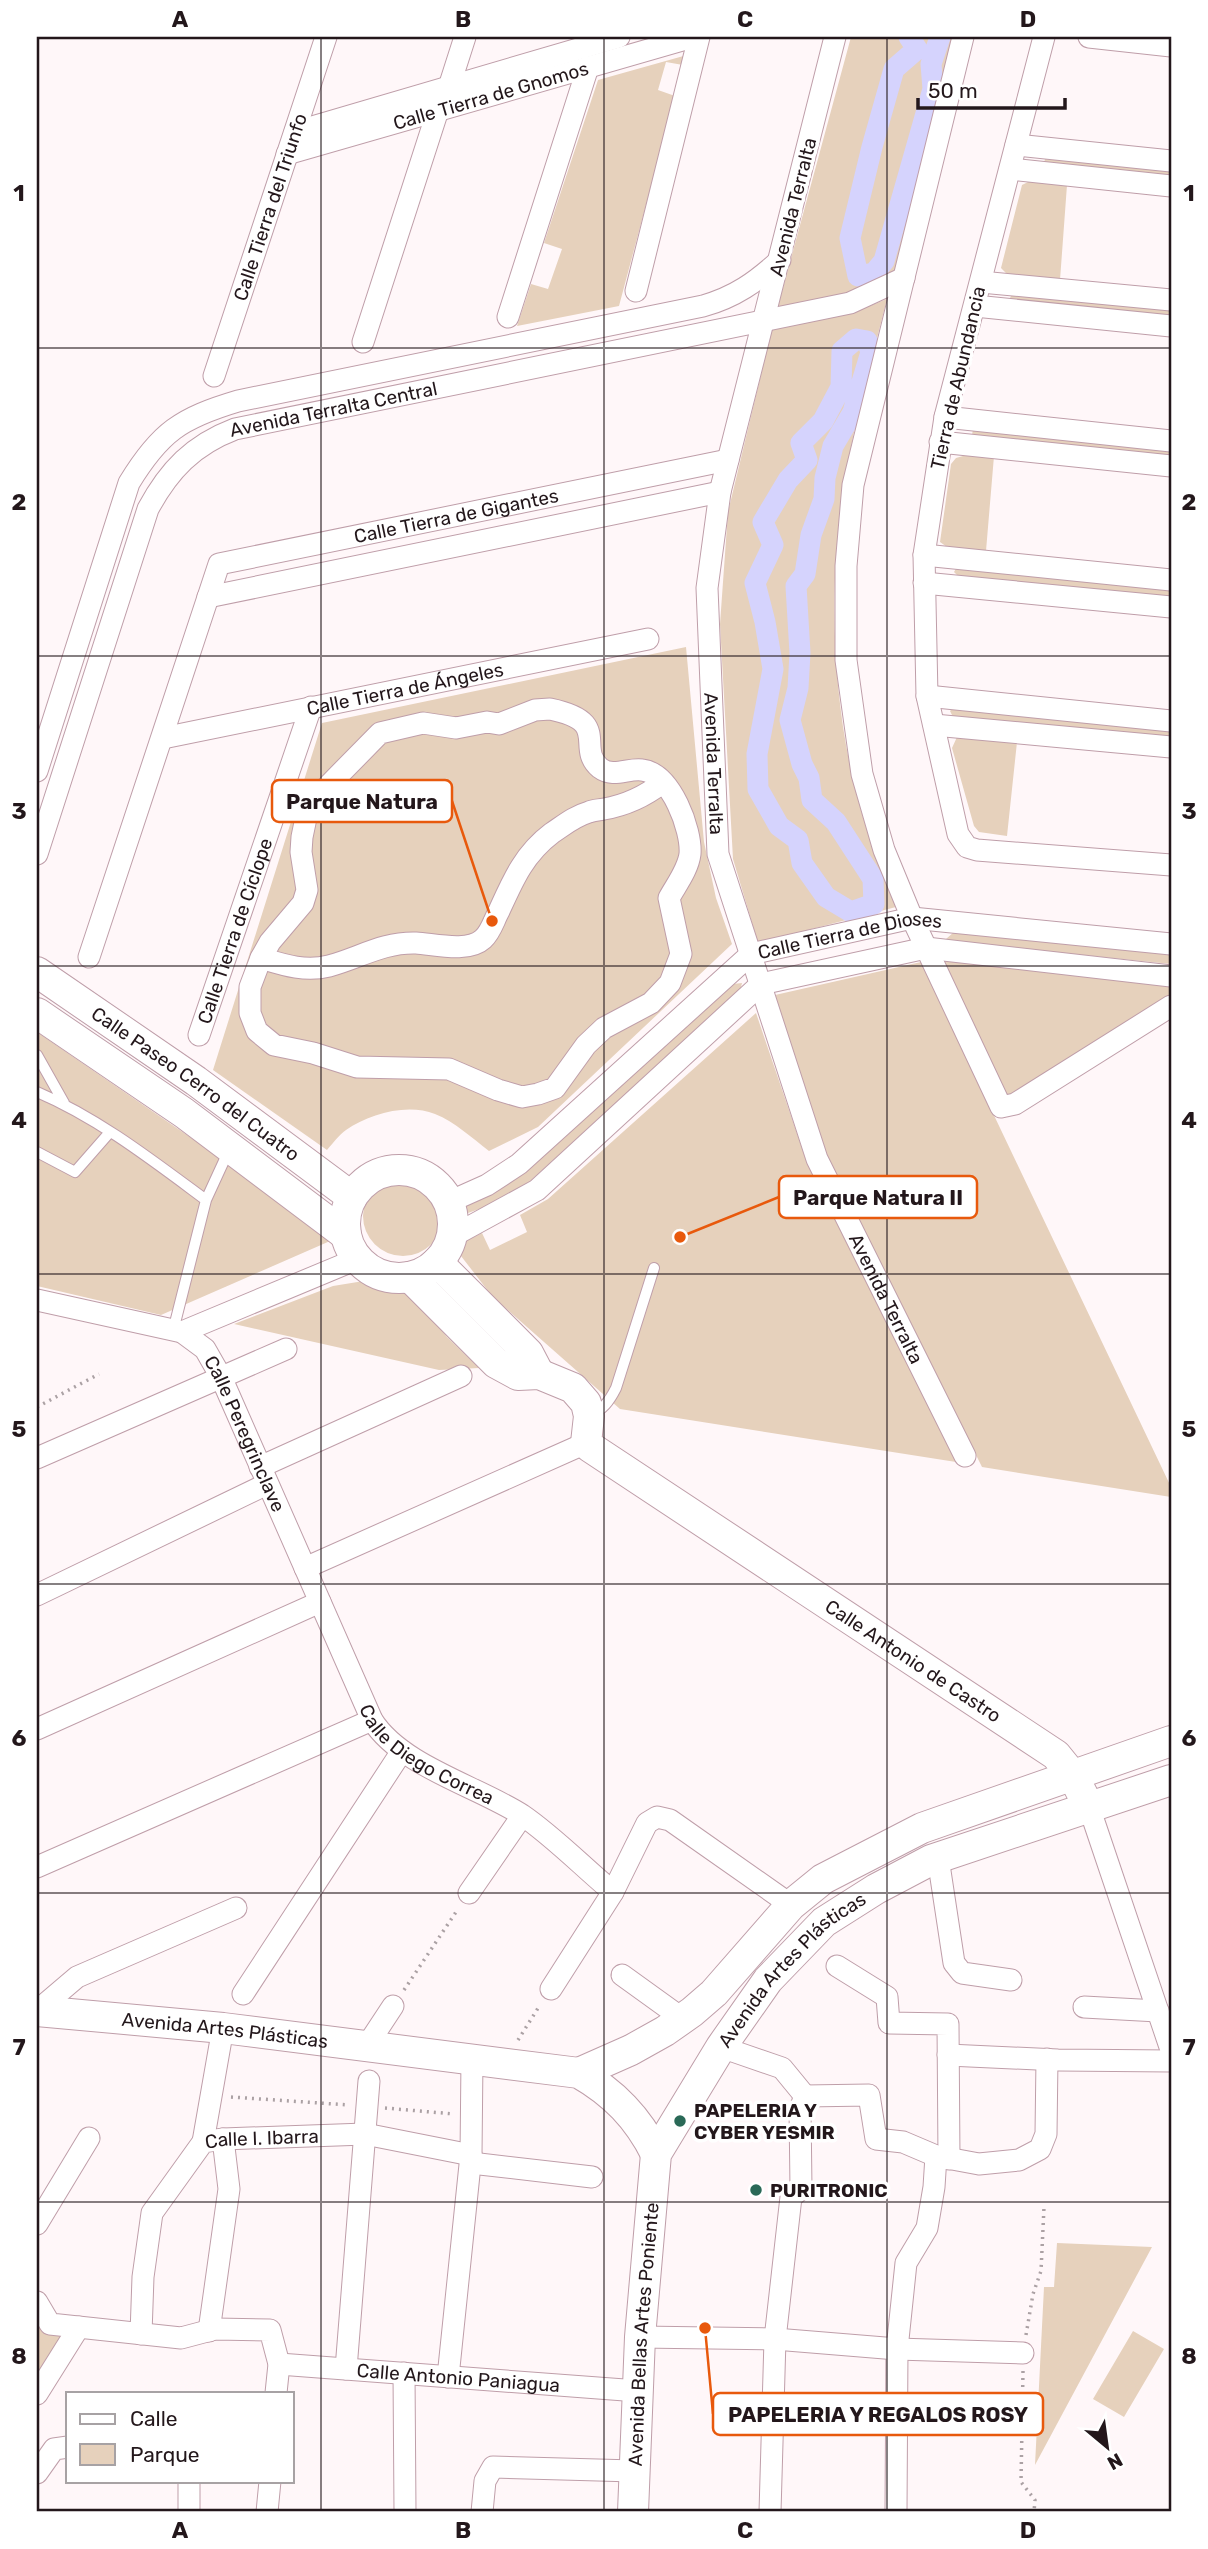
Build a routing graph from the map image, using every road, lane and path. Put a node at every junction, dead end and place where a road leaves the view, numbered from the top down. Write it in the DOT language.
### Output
graph roads {
  1 [pos="326,37"];
  2 [pos="465,37"];
  3 [pos="619,37"];
  4 [pos="693,37"];
  5 [pos="699,37"];
  6 [pos="835,37"];
  7 [pos="963,37"];
  8 [pos="1044,37"];
  9 [pos="1089,37"];
  10 [pos="599,40"];
  11 [pos="1171,46"];
  12 [pos="588,67"];
  13 [pos="449,87"];
  14 [pos="438,110"];
  15 [pos="295,132"];
  16 [pos="1016,145"];
  17 [pos="287,154"];
  18 [pos="1171,160"];
  19 [pos="1010,169"];
  20 [pos="1171,186"];
  21 [pos="780,260"];
  22 [pos="904,278"];
  23 [pos="981,282"];
  24 [pos="636,291"];
  25 [pos="1171,300"];
  26 [pos="975,306"];
  27 [pos="508,317"];
  28 [pos="763,322"];
  29 [pos="1171,326"];
  30 [pos="363,342"];
  31 [pos="214,376"];
  32 [pos="944,417"];
  33 [pos="1171,441"];
  34 [pos="940,442"];
  35 [pos="728,460"];
  36 [pos="1171,466"];
  37 [pos="720,492"];
  38 [pos="924,555"];
  39 [pos="1171,580"];
  40 [pos="924,583"];
  41 [pos="208,597"];
  42 [pos="1171,607"];
  43 [pos="87,612"];
  44 [pos="111,618"];
  45 [pos="648,639"];
  46 [pos="927,696"];
  47 [pos="311,708"];
  48 [pos="1171,721"];
  49 [pos="934,724"];
  50 [pos="163,738"];
  51 [pos="1171,747"];
  52 [pos="37,771"];
  53 [pos="662,783"];
  54 [pos="37,854"];
  55 [pos="1171,865"];
  56 [pos="912,918"];
  57 [pos="1171,944"];
  58 [pos="926,948"];
  59 [pos="751,954"];
  60 [pos="89,957"];
  61 [pos="261,958"];
  62 [pos="37,972"];
  63 [pos="1171,975"];
  64 [pos="761,984"];
  65 [pos="1171,1006"];
  66 [pos="37,1013"];
  67 [pos="199,1035"];
  68 [pos="37,1055"];
  69 [pos="196,1081"];
  70 [pos="37,1092"];
  71 [pos="64,1103"];
  72 [pos="184,1113"];
  73 [pos="110,1132"];
  74 [pos="230,1147"];
  75 [pos="37,1152"];
  76 [pos="352,1197"];
  77 [pos="206,1200"];
  78 [pos="449,1202"];
  79 [pos="351,1247"];
  80 [pos="444,1250"];
  81 [pos="654,1268"];
  82 [pos="410,1277"];
  83 [pos="37,1300"];
  84 [pos="178,1331"];
  85 [pos="286,1349"];
  86 [pos="99,1374"];
  87 [pos="539,1374"];
  88 [pos="461,1376"];
  89 [pos="221,1377"];
  90 [pos="37,1407"];
  91 [pos="587,1430"];
  92 [pos="965,1456"];
  93 [pos="37,1458"];
  94 [pos="264,1475"];
  95 [pos="305,1568"];
  96 [pos="37,1595"];
  97 [pos="320,1602"];
  98 [pos="372,1720"];
  99 [pos="37,1729"];
  100 [pos="1171,1741"];
  101 [pos="402,1751"];
  102 [pos="1073,1776"];
  103 [pos="1171,1780"];
  104 [pos="1089,1807"];
  105 [pos="522,1816"];
  106 [pos="938,1858"];
  107 [pos="37,1867"];
  108 [pos="613,1892"];
  109 [pos="469,1893"];
  110 [pos="790,1905"];
  111 [pos="236,1908"];
  112 [pos="820,1955"];
  113 [pos="622,1975"];
  114 [pos="1011,1980"];
  115 [pos="551,1989"];
  116 [pos="243,1994"];
  117 [pos="393,2006"];
  118 [pos="1084,2007"];
  119 [pos="37,2011"];
  120 [pos="1158,2011"];
  121 [pos="683,2018"];
  122 [pos="223,2028"];
  123 [pos="366,2047"];
  124 [pos="721,2047"];
  125 [pos="1171,2050"];
  126 [pos="948,2055"];
  127 [pos="472,2059"];
  128 [pos="1053,2059"];
  129 [pos="1171,2061"];
  130 [pos="503,2063"];
  131 [pos="579,2073"];
  132 [pos="369,2081"];
  133 [pos="211,2095"];
  134 [pos="805,2096"];
  135 [pos="367,2107"];
  136 [pos="472,2116"];
  137 [pos="365,2134"];
  138 [pos="89,2138"];
  139 [pos="213,2141"];
  140 [pos="656,2154"];
  141 [pos="942,2157"];
  142 [pos="471,2159"];
  143 [pos="592,2177"];
  144 [pos="37,2224"];
  145 [pos="37,2302"];
  146 [pos="79,2327"];
  147 [pos="212,2330"];
  148 [pos="141,2334"];
  149 [pos="640,2337"];
  150 [pos="775,2339"];
  151 [pos="897,2349"];
  152 [pos="1023,2353"];
  153 [pos="279,2364"];
  154 [pos="346,2369"];
  155 [pos="404,2373"];
  156 [pos="448,2377"];
  157 [pos="638,2391"];
  158 [pos="276,2392"];
  159 [pos="37,2394"];
  160 [pos="66,2447"];
  161 [pos="635,2471"];
  162 [pos="37,2473"];
  163 [pos="189,2482"];
  164 [pos="270,2482"];
  165 [pos="189,2512"];
  166 [pos="267,2512"];
  167 [pos="405,2512"];
  168 [pos="482,2512"];
  169 [pos="633,2512"];
  170 [pos="770,2512"];
  171 [pos="896,2512"];
  1 -- 15 [label="street, Calle Tierra del Triunfo"];
  2 -- 13 [label="street"];
  3 -- 10 [label="street, Calle Tierra de Gnomos"];
  4 -- 12 [label="street, Calle Tierra de Gnomos"];
  5 -- 24 [label="street"];
  6 -- 21 [label="street, Avenida Terralta"];
  7 -- 22 [label="street"];
  8 -- 16 [label="street, Tierra de Abundancia"];
  9 -- 11 [label="street"];
  10 -- 13 [label="street, Calle Tierra de Gnomos"];
  12 -- 14 [label="street, Calle Tierra de Gnomos"];
  12 -- 27 [label="street"];
  13 -- 15 [label="street, Calle Tierra de Gnomos"];
  14 -- 17 [label="street, Calle Tierra de Gnomos"];
  14 -- 30 [label="street"];
  15 -- 17 [label="street, Calle Tierra del Triunfo"];
  16 -- 18 [label="street"];
  16 -- 19 [label="street, Tierra de Abundancia"];
  17 -- 31 [label="street, Calle Tierra del Triunfo"];
  19 -- 20 [label="street"];
  19 -- 23 [label="street, Tierra de Abundancia"];
  21 -- 28 [label="street, Avenida Terralta"];
  21 -- 43 [label="street, Avenida Terralta Central"];
  22 -- 28 [label="street, Avenida Terralta Central"];
  22 -- 56 [label="street"];
  23 -- 25 [label="street"];
  23 -- 26 [label="street, Tierra de Abundancia"];
  26 -- 29 [label="street"];
  26 -- 32 [label="street, Tierra de Abundancia"];
  28 -- 35 [label="street, Avenida Terralta"];
  28 -- 44 [label="street, Avenida Terralta Central"];
  32 -- 33 [label="street"];
  32 -- 34 [label="street, Tierra de Abundancia"];
  34 -- 36 [label="street"];
  34 -- 38 [label="street, Tierra de Abundancia"];
  35 -- 37 [label="street, Avenida Terralta"];
  35 -- 41 [label="street, Calle Tierra de Gigantes"];
  37 -- 41 [label="street, Calle Tierra de Gigantes"];
  37 -- 59 [label="street, Avenida Terralta"];
  38 -- 39 [label="street"];
  38 -- 40 [label="street, Tierra de Abundancia"];
  40 -- 42 [label="street"];
  40 -- 46 [label="street, Tierra de Abundancia"];
  41 -- 50 [label="street, Calle Tierra de Gigantes"];
  43 -- 44 [label="street"];
  43 -- 52 [label="street, Avenida Terralta Central"];
  44 -- 54 [label="street, Avenida Terralta Central"];
  45 -- 47 [label="street, Calle Tierra de Ángeles"];
  46 -- 48 [label="street"];
  46 -- 49 [label="street, Tierra de Abundancia"];
  47 -- 50 [label="street, Calle Tierra de Ángeles"];
  47 -- 67 [label="street, Calle Tierra de Cíclope"];
  49 -- 51 [label="street"];
  49 -- 55 [label="street, Tierra de Abundancia"];
  50 -- 60 [label="street, Calle Tierra de Gigantes"];
  53 -- 61 [label="street"];
  53 -- 61 [label="street"];
  53 -- 61 [label="street"];
  56 -- 57 [label="street, Calle Tierra de Dioses"];
  56 -- 58 [label="street"];
  56 -- 59 [label="street, Calle Tierra de Dioses"];
  58 -- 63 [label="street, Calle Tierra de Dioses"];
  58 -- 64 [label="street, Calle Tierra de Dioses"];
  58 -- 65 [label="street"];
  59 -- 64 [label="street, Avenida Terralta"];
  59 -- 78 [label="street, Calle Tierra de Dioses"];
  62 -- 69 [label="street, Calle Paseo Cerro del Cuatro"];
  64 -- 80 [label="street, Calle Tierra de Dioses"];
  64 -- 92 [label="street, Avenida Terralta"];
  66 -- 72 [label="street, Calle Paseo Cerro del Cuatro"];
  68 -- 71 [label="lane"];
  69 -- 72 [label="street"];
  69 -- 76 [label="street, Calle Paseo Cerro del Cuatro"];
  70 -- 71 [label="lane"];
  71 -- 73 [label="lane"];
  72 -- 74 [label="street, Calle Paseo Cerro del Cuatro"];
  73 -- 75 [label="lane"];
  73 -- 77 [label="lane"];
  74 -- 77 [label="lane"];
  74 -- 79 [label="street, Calle Paseo Cerro del Cuatro"];
  76 -- 78 [label="street"];
  76 -- 79 [label="street"];
  77 -- 84 [label="lane"];
  78 -- 80 [label="street"];
  79 -- 82 [label="street"];
  79 -- 84 [label="street"];
  80 -- 82 [label="street"];
  80 -- 87 [label="street"];
  81 -- 91 [label="lane"];
  82 -- 87 [label="street, Calle Antonio de Castro"];
  83 -- 84 [label="street, Calle Peregrinclave"];
  84 -- 89 [label="street, Calle Peregrinclave"];
  85 -- 89 [label="street"];
  86 -- 90 [label="path"];
  87 -- 91 [label="street, Calle Antonio de Castro"];
  88 -- 94 [label="street"];
  89 -- 93 [label="street"];
  89 -- 94 [label="street, Calle Peregrinclave"];
  91 -- 95 [label="street"];
  91 -- 102 [label="street, Calle Antonio de Castro"];
  94 -- 95 [label="street, Calle Peregrinclave"];
  94 -- 96 [label="street"];
  95 -- 97 [label="street, Calle Diego Correa"];
  97 -- 98 [label="street, Calle Diego Correa"];
  97 -- 99 [label="street"];
  98 -- 101 [label="street, Calle Diego Correa"];
  98 -- 107 [label="street"];
  100 -- 102 [label="street, Avenida Artes Plásticas"];
  101 -- 105 [label="street, Calle Diego Correa"];
  101 -- 116 [label="street"];
  102 -- 104 [label="street, Calle Antonio de Castro"];
  102 -- 110 [label="street, Avenida Artes Plásticas"];
  103 -- 104 [label="street, Avenida Artes Plásticas"];
  104 -- 106 [label="street, Avenida Artes Plásticas"];
  104 -- 120 [label="street, Calle Antonio de Castro"];
  105 -- 108 [label="street, Calle Diego Correa"];
  105 -- 109 [label="street"];
  106 -- 112 [label="street, Avenida Artes Plásticas"];
  106 -- 114 [label="street"];
  108 -- 110 [label="street"];
  108 -- 115 [label="street"];
  109 -- 117 [label="path"];
  110 -- 121 [label="street, Avenida Artes Plásticas"];
  111 -- 119 [label="street"];
  112 -- 124 [label="street, Avenida Artes Plásticas"];
  112 -- 126 [label="street"];
  113 -- 121 [label="street"];
  115 -- 130 [label="path"];
  117 -- 123 [label="street"];
  118 -- 120 [label="street"];
  119 -- 122 [label="street, Avenida Artes Plásticas"];
  120 -- 125 [label="street, Calle Antonio de Castro"];
  121 -- 131 [label="street, Avenida Artes Plásticas"];
  122 -- 123 [label="street, Avenida Artes Plásticas"];
  122 -- 133 [label="street"];
  123 -- 127 [label="street, Avenida Artes Plásticas"];
  124 -- 134 [label="street"];
  124 -- 140 [label="street, Avenida Artes Plásticas"];
  126 -- 128 [label="street"];
  126 -- 141 [label="street"];
  127 -- 130 [label="street, Avenida Artes Plásticas"];
  127 -- 136 [label="street"];
  128 -- 129 [label="street"];
  128 -- 141 [label="street"];
  130 -- 131 [label="street, Avenida Artes Plásticas"];
  131 -- 140 [label="street, Avenida Artes Plásticas"];
  132 -- 135 [label="street"];
  133 -- 135 [label="path"];
  133 -- 139 [label="street"];
  134 -- 141 [label="street"];
  134 -- 150 [label="street"];
  135 -- 136 [label="path"];
  135 -- 137 [label="street"];
  136 -- 142 [label="street"];
  137 -- 139 [label="street, Calle I. Ibarra"];
  137 -- 142 [label="street, Calle I. Ibarra"];
  137 -- 154 [label="street"];
  138 -- 144 [label="street"];
  139 -- 147 [label="street"];
  139 -- 148 [label="street, Calle I. Ibarra"];
  140 -- 149 [label="street, Avenida Bellas Artes Poniente"];
  141 -- 151 [label="street"];
  142 -- 143 [label="street, Calle I. Ibarra"];
  142 -- 156 [label="street"];
  145 -- 146 [label="street"];
  146 -- 148 [label="street"];
  146 -- 159 [label="street"];
  147 -- 148 [label="street"];
  147 -- 153 [label="street"];
  149 -- 150 [label="street"];
  149 -- 157 [label="street, Avenida Bellas Artes Poniente"];
  150 -- 151 [label="street"];
  150 -- 170 [label="street"];
  151 -- 152 [label="street"];
  151 -- 171 [label="street"];
  153 -- 154 [label="street, Calle Antonio Paniagua"];
  153 -- 158 [label="street"];
  154 -- 155 [label="street, Calle Antonio Paniagua"];
  155 -- 156 [label="street, Calle Antonio Paniagua"];
  155 -- 167 [label="street"];
  156 -- 157 [label="street, Calle Antonio Paniagua"];
  157 -- 161 [label="street, Avenida Bellas Artes Poniente"];
  160 -- 162 [label="street"];
  161 -- 168 [label="street"];
  161 -- 169 [label="street, Avenida Bellas Artes Poniente"];
  163 -- 165 [label="street"];
  164 -- 166 [label="street"];
}
